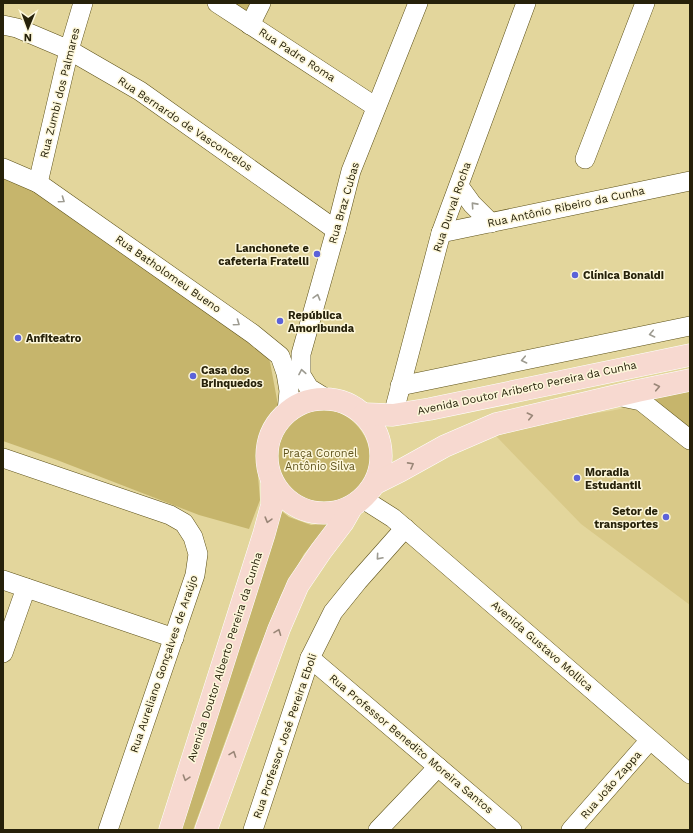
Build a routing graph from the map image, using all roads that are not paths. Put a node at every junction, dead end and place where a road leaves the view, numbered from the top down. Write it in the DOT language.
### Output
graph roads {
  1 [pos="83,3"];
  2 [pos="217,3"];
  3 [pos="261,3"];
  4 [pos="418,3"];
  5 [pos="526,3"];
  6 [pos="645,3"];
  7 [pos="250,24"];
  8 [pos="3,25"];
  9 [pos="69,50"];
  10 [pos="376,107"];
  11 [pos="584,159"];
  12 [pos="3,168"];
  13 [pos="690,181"];
  14 [pos="38,183"];
  15 [pos="459,186"];
  16 [pos="491,223"];
  17 [pos="336,230"];
  18 [pos="441,233"];
  19 [pos="690,326"];
  20 [pos="306,334"];
  21 [pos="271,349"];
  22 [pos="690,355"];
  23 [pos="690,380"];
  24 [pos="400,386"];
  25 [pos="616,396"];
  26 [pos="327,398"];
  27 [pos="287,412"];
  28 [pos="364,414"];
  29 [pos="393,415"];
  30 [pos="690,440"];
  31 [pos="3,458"];
  32 [pos="272,482"];
  33 [pos="366,494"];
  34 [pos="399,523"];
  35 [pos="3,580"];
  36 [pos="26,588"];
  37 [pos="174,638"];
  38 [pos="3,653"];
  39 [pos="310,658"];
  40 [pos="650,740"];
  41 [pos="438,767"];
  42 [pos="690,774"];
  43 [pos="108,830"];
  44 [pos="170,830"];
  45 [pos="206,830"];
  46 [pos="253,830"];
  47 [pos="378,830"];
  48 [pos="512,830"];
  49 [pos="572,830"];
  1 -- 9 [label="street, Rua Zumbi dos Palmares"];
  2 -- 7 [label="street, Rua Padre Roma"];
  3 -- 7 [label="street"];
  4 -- 10 [label="street, Rua Braz Cubas"];
  5 -- 15 [label="street, Rua Durval Rocha"];
  6 -- 11 [label="street"];
  7 -- 10 [label="street, Rua Padre Roma"];
  8 -- 9 [label="street, Rua Bernardo de Vasconcelos"];
  9 -- 14 [label="street, Rua Zumbi dos Palmares"];
  9 -- 17 [label="street, Rua Bernardo de Vasconcelos"];
  10 -- 17 [label="street, Rua Braz Cubas"];
  12 -- 14 [label="street, Rua Batholomeu Bueno"];
  13 -- 16 [label="street, Rua Antônio Ribeiro da Cunha"];
  14 -- 21 [label="street, Rua Batholomeu Bueno, one-way"];
  16 -- 15 [label="street, one-way"];
  15 -- 18 [label="street, Rua Durval Rocha"];
  16 -- 18 [label="street, Rua Antônio Ribeiro da Cunha"];
  20 -- 17 [label="street, Rua Braz Cubas, one-way"];
  18 -- 24 [label="street, Rua Durval Rocha"];
  19 -- 24 [label="street, one-way"];
  20 -- 21 [label="street"];
  26 -- 20 [label="street, Rua Braz Cubas, one-way"];
  21 -- 27 [label="street, Rua Batholomeu Bueno"];
  22 -- 29 [label="main road, Avenida Doutor Ariberto Pereira da Cunha"];
  25 -- 23 [label="main road, one-way"];
  24 -- 29 [label="street, Rua Durval Rocha"];
  25 -- 30 [label="street"];
  33 -- 25 [label="main road, one-way"];
  26 -- 27 [label="main road"];
  26 -- 28 [label="main road"];
  27 -- 32 [label="main road"];
  28 -- 29 [label="main road, Avenida Doutor Ariberto Pereira da Cunha"];
  28 -- 33 [label="main road"];
  31 -- 37 [label="street, Rua Aureliano Gonçalves de Araújo"];
  32 -- 33 [label="main road"];
  32 -- 44 [label="main road, Avenida Doutor Alberto Pereira da Cunha, one-way"];
  33 -- 34 [label="street, Avenida Gustavo Mollica"];
  45 -- 33 [label="main road, one-way"];
  34 -- 39 [label="street, Rua Professor José Pereira Eboli, one-way"];
  34 -- 40 [label="street, Avenida Gustavo Mollica"];
  35 -- 36 [label="street"];
  36 -- 37 [label="street"];
  36 -- 38 [label="street"];
  37 -- 43 [label="street, Rua Aureliano Gonçalves de Araújo"];
  39 -- 41 [label="street, Rua Professor Benedito Moreira Santos"];
  39 -- 46 [label="street, Rua Professor José Pereira Eboli"];
  40 -- 42 [label="street, Avenida Gustavo Mollica"];
  40 -- 49 [label="street, Rua João Zappa"];
  41 -- 47 [label="street"];
  41 -- 48 [label="street, Rua Professor Benedito Moreira Santos"];
}
